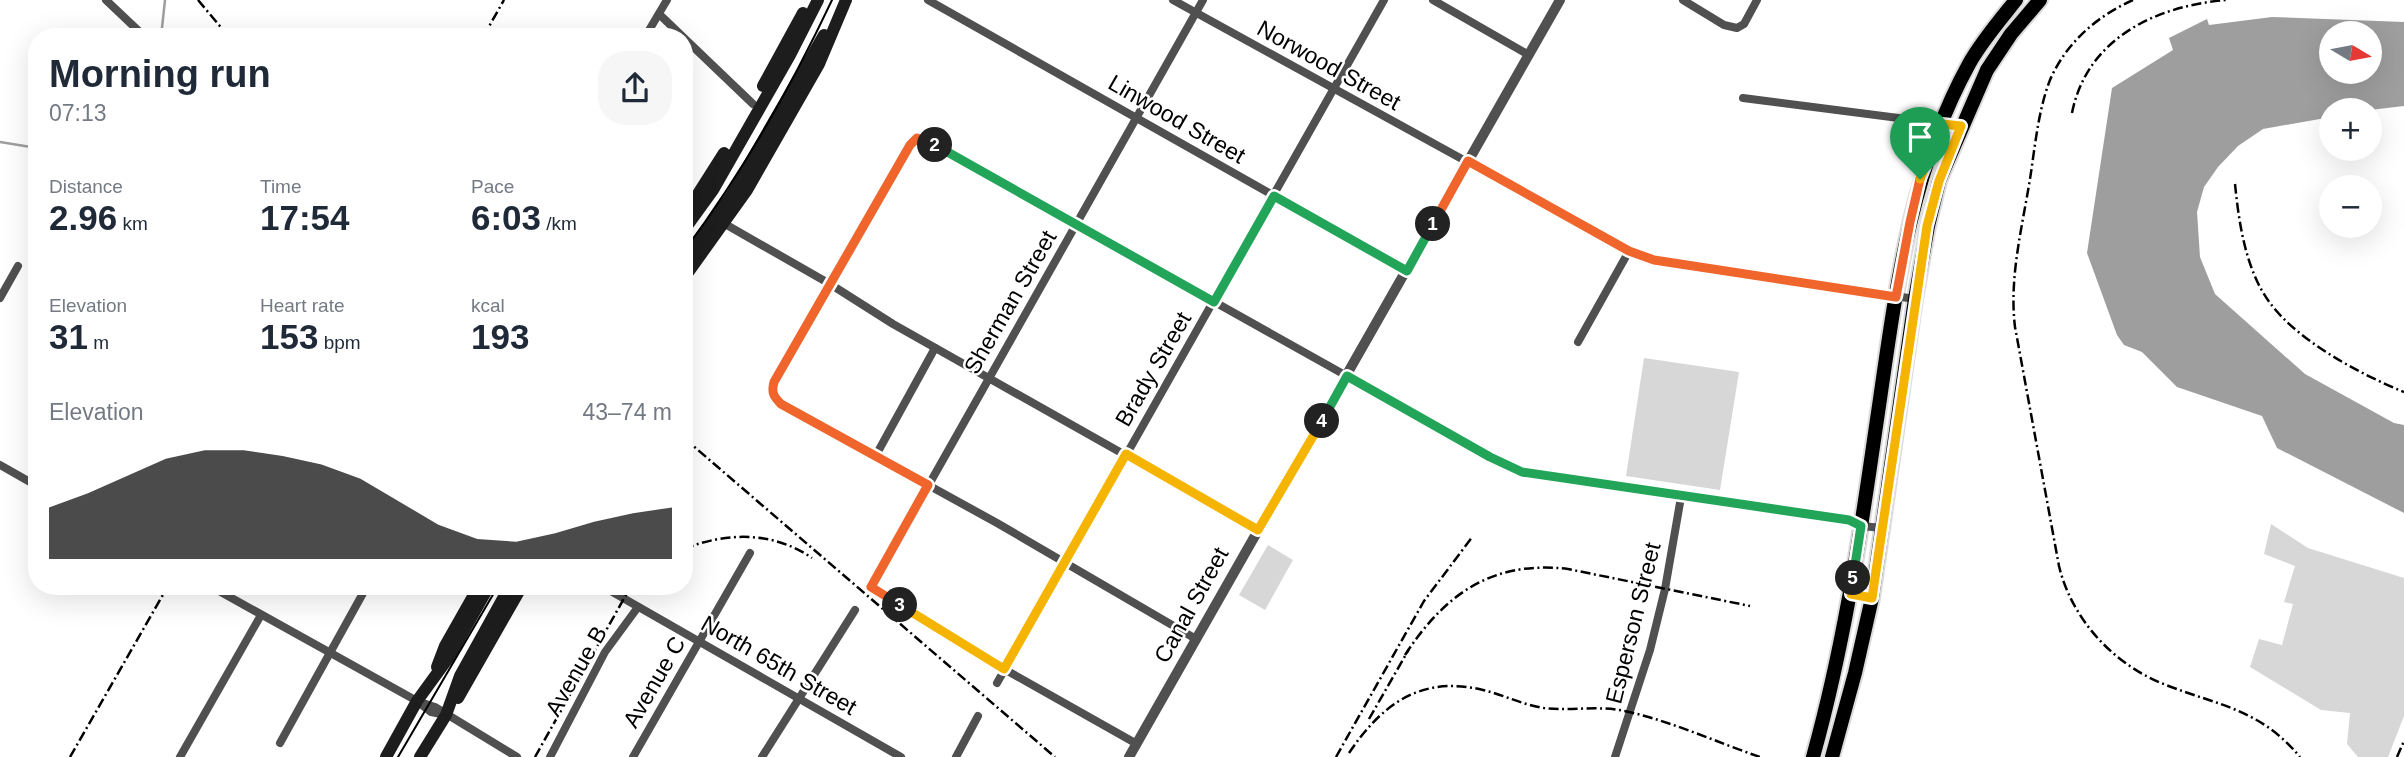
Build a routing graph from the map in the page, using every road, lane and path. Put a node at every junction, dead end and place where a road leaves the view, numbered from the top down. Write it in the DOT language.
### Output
graph roads {
  1 [pos="106,0"];
  2 [pos="667,0"];
  3 [pos="810,0"];
  4 [pos="818,0"];
  5 [pos="841,0"];
  6 [pos="846,0"];
  7 [pos="928,0"];
  8 [pos="1173,0"];
  9 [pos="1203,0"];
  10 [pos="1384,0"];
  11 [pos="1433,0"];
  12 [pos="1560,0"];
  13 [pos="1683,0"];
  14 [pos="1757,0"];
  15 [pos="2016,0"];
  16 [pos="2039,0"];
  17 [pos="1196,13"];
  18 [pos="659,14"];
  19 [pos="136,28"];
  20 [pos="650,28"];
  21 [pos="673,28"];
  22 [pos="693,47"];
  23 [pos="1530,55"];
  24 [pos="1333,90"];
  25 [pos="1743,98"];
  26 [pos="753,104"];
  27 [pos="1136,118"];
  28 [pos="1942,124"];
  29 [pos="1961,126"];
  30 [pos="1468,161"];
  31 [pos="1274,196"];
  32 [pos="693,204"];
  33 [pos="693,208"];
  34 [pos="724,224"];
  35 [pos="1076,225"];
  36 [pos="693,248"];
  37 [pos="1629,251"];
  38 [pos="18,266"];
  39 [pos="693,266"];
  40 [pos="1407,271"];
  41 [pos="830,284"];
  42 [pos="1896,297"];
  43 [pos="0,298"];
  44 [pos="1915,299"];
  45 [pos="1214,302"];
  46 [pos="1578,342"];
  47 [pos="935,348"];
  48 [pos="989,376"];
  49 [pos="1347,376"];
  50 [pos="1126,454"];
  51 [pos="875,457"];
  52 [pos="0,465"];
  53 [pos="28,481"];
  54 [pos="928,485"];
  55 [pos="1681,497"];
  56 [pos="1861,526"];
  57 [pos="1883,528"];
  58 [pos="1258,530"];
  59 [pos="750,553"];
  60 [pos="1065,562"];
  61 [pos="1851,594"];
  62 [pos="226,595"];
  63 [pos="362,595"];
  64 [pos="474,595"];
  65 [pos="484,595"];
  66 [pos="505,595"];
  67 [pos="517,595"];
  68 [pos="617,595"];
  69 [pos="1872,598"];
  70 [pos="638,607"];
  71 [pos="855,610"];
  72 [pos="261,615"];
  73 [pos="1196,639"];
  74 [pos="699,642"];
  75 [pos="329,653"];
  76 [pos="1004,669"];
  77 [pos="435,674"];
  78 [pos="997,683"];
  79 [pos="797,698"];
  80 [pos="416,701"];
  81 [pos="446,715"];
  82 [pos="978,716"];
  83 [pos="280,743"];
  84 [pos="1137,744"];
  85 [pos="180,757"];
  86 [pos="386,757"];
  87 [pos="421,757"];
  88 [pos="517,757"];
  89 [pos="550,757"];
  90 [pos="634,757"];
  91 [pos="762,757"];
  92 [pos="901,757"];
  93 [pos="956,757"];
  94 [pos="1129,757"];
  95 [pos="1615,757"];
  96 [pos="1813,757"];
  97 [pos="1832,757"];
  1 -- 19 [label="street"];
  2 -- 18 [label="street"];
  3 -- 26 [label="main road"];
  4 -- 33 [label="main road"];
  5 -- 36 [label="main road"];
  6 -- 34 [label="main road"];
  7 -- 27 [label="street, Linwood Street"];
  8 -- 17 [label="street, Norwood Street"];
  9 -- 17 [label="street, Sherman Street"];
  10 -- 24 [label="street, Brady Street"];
  11 -- 23 [label="street"];
  12 -- 23 [label="street, Canal Street"];
  13 -- 14 [label="street"];
  15 -- 28 [label="main road"];
  16 -- 29 [label="main road"];
  17 -- 24 [label="street, Norwood Street"];
  17 -- 27 [label="street, Sherman Street"];
  18 -- 20 [label="street"];
  18 -- 21 [label="street"];
  22 -- 26 [label="street"];
  23 -- 30 [label="street, Canal Street"];
  24 -- 30 [label="street, Norwood Street"];
  24 -- 31 [label="street, Brady Street"];
  25 -- 28 [label="street"];
  26 -- 32 [label="main road"];
  27 -- 31 [label="street, Linwood Street"];
  27 -- 35 [label="street, Sherman Street"];
  28 -- 29 [label="street"];
  28 -- 42 [label="main road"];
  29 -- 44 [label="main road"];
  30 -- 37 [label="street, Norwood Street"];
  30 -- 40 [label="street, Canal Street"];
  31 -- 40 [label="street, Linwood Street"];
  31 -- 45 [label="street, Brady Street"];
  34 -- 39 [label="main road"];
  34 -- 41 [label="street"];
  35 -- 41 [label="street"];
  35 -- 45 [label="street"];
  35 -- 48 [label="street, Sherman Street"];
  37 -- 42 [label="street, Norwood Street"];
  37 -- 46 [label="street"];
  38 -- 43 [label="street"];
  40 -- 49 [label="street, Canal Street"];
  41 -- 47 [label="street"];
  41 -- 51 [label="street"];
  42 -- 44 [label="street, Norwood Street"];
  42 -- 56 [label="main road"];
  44 -- 57 [label="main road"];
  45 -- 49 [label="street"];
  45 -- 50 [label="street, Brady Street"];
  47 -- 48 [label="street"];
  47 -- 51 [label="street"];
  48 -- 50 [label="street"];
  48 -- 54 [label="street, Sherman Street"];
  49 -- 55 [label="street"];
  49 -- 58 [label="street, Canal Street"];
  50 -- 58 [label="street"];
  50 -- 60 [label="street, Brady Street"];
  51 -- 54 [label="street"];
  52 -- 53 [label="street"];
  54 -- 60 [label="street"];
  54 -- 76 [label="street, Sherman Street"];
  55 -- 56 [label="street"];
  55 -- 95 [label="street, Esperson Street"];
  56 -- 57 [label="street"];
  56 -- 61 [label="main road"];
  57 -- 69 [label="main road"];
  58 -- 73 [label="street, Canal Street"];
  59 -- 74 [label="street, Avenue C"];
  60 -- 73 [label="street"];
  60 -- 76 [label="street, Brady Street"];
  61 -- 69 [label="main road"];
  61 -- 96 [label="main road"];
  62 -- 72 [label="street"];
  63 -- 75 [label="street"];
  64 -- 77 [label="main road"];
  65 -- 77 [label="main road"];
  66 -- 81 [label="main road"];
  67 -- 81 [label="main road"];
  68 -- 70 [label="street, North 65th Street"];
  69 -- 97 [label="main road"];
  70 -- 74 [label="street, North 65th Street"];
  70 -- 89 [label="street, Avenue B"];
  71 -- 79 [label="street"];
  72 -- 75 [label="street"];
  72 -- 85 [label="street"];
  73 -- 84 [label="street, Canal Street"];
  74 -- 79 [label="street, North 65th Street"];
  74 -- 90 [label="street, Avenue C"];
  75 -- 80 [label="street"];
  75 -- 83 [label="street"];
  76 -- 78 [label="street, Brady Street"];
  76 -- 84 [label="street"];
  77 -- 80 [label="main road"];
  79 -- 91 [label="street"];
  79 -- 92 [label="street, North 65th Street"];
  80 -- 81 [label="street"];
  80 -- 86 [label="main road"];
  81 -- 87 [label="main road"];
  81 -- 88 [label="street"];
  82 -- 93 [label="street"];
  84 -- 94 [label="street, Canal Street"];
}
